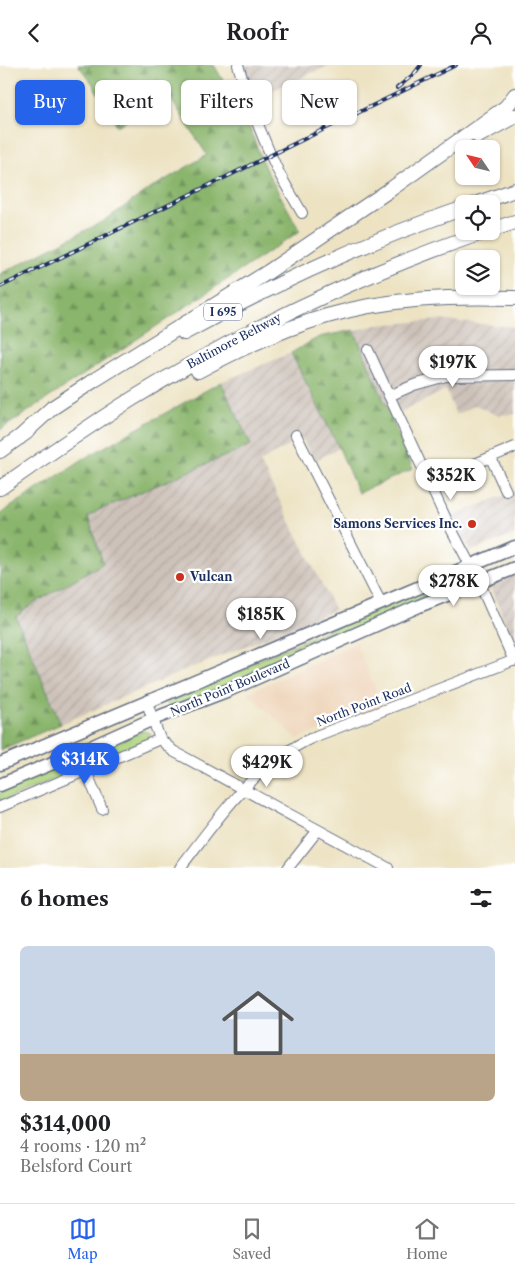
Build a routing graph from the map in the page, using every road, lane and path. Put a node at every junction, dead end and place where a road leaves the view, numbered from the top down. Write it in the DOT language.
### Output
graph roads {
  1 [pos="238,65"];
  2 [pos="515,95"];
  3 [pos="515,116"];
  4 [pos="391,189"];
  5 [pos="515,190"];
  6 [pos="500,195"];
  7 [pos="455,210"];
  8 [pos="302,213"];
  9 [pos="515,222"];
  10 [pos="500,227"];
  11 [pos="463,240"];
  12 [pos="515,298"];
  13 [pos="422,299"];
  14 [pos="515,306"];
  15 [pos="368,349"];
  16 [pos="515,375"];
  17 [pos="389,396"];
  18 [pos="296,435"];
  19 [pos="19,438"];
  20 [pos="515,447"];
  21 [pos="0,451"];
  22 [pos="51,453"];
  23 [pos="491,458"];
  24 [pos="429,483"];
  25 [pos="0,488"];
  26 [pos="506,491"];
  27 [pos="515,547"];
  28 [pos="471,566"];
  29 [pos="515,568"];
  30 [pos="479,582"];
  31 [pos="380,603"];
  32 [pos="514,660"];
  33 [pos="147,703"];
  34 [pos="153,719"];
  35 [pos="160,739"];
  36 [pos="0,764"];
  37 [pos="86,771"];
  38 [pos="0,785"];
  39 [pos="243,789"];
  40 [pos="0,807"];
  41 [pos="102,809"];
  42 [pos="318,830"];
  43 [pos="180,868"];
  44 [pos="288,868"];
  45 [pos="388,868"];
  1 -- 8 [label="street"];
  2 -- 4 [label="highway"];
  3 -- 4 [label="highway"];
  4 -- 19 [label="highway"];
  5 -- 6 [label="highway"];
  7 -- 19 [label="highway, I 695"];
  9 -- 10 [label="highway"];
  11 -- 22 [label="highway, Baltimore Beltway / I 695"];
  12 -- 13 [label="highway"];
  13 -- 14 [label="highway"];
  13 -- 22 [label="highway"];
  15 -- 17 [label="street"];
  16 -- 17 [label="street"];
  17 -- 24 [label="street"];
  18 -- 31 [label="street"];
  19 -- 21 [label="highway, I 695"];
  20 -- 23 [label="street"];
  22 -- 25 [label="highway, Baltimore Beltway / I 695"];
  23 -- 24 [label="street"];
  23 -- 26 [label="street"];
  24 -- 28 [label="street"];
  27 -- 28 [label="main road, North Point Boulevard"];
  28 -- 30 [label="street"];
  28 -- 31 [label="main road, North Point Boulevard"];
  29 -- 30 [label="main road, North Point Boulevard"];
  30 -- 32 [label="street"];
  30 -- 34 [label="main road, North Point Boulevard"];
  31 -- 33 [label="main road, North Point Boulevard"];
  32 -- 39 [label="street, North Point Road"];
  33 -- 34 [label="street"];
  33 -- 36 [label="main road, North Point Boulevard"];
  34 -- 35 [label="street"];
  34 -- 38 [label="main road, North Point Boulevard"];
  35 -- 37 [label="street"];
  35 -- 39 [label="street"];
  37 -- 40 [label="street"];
  37 -- 41 [label="street"];
  39 -- 42 [label="street"];
  39 -- 43 [label="street, North Point Road"];
  42 -- 44 [label="street"];
  42 -- 45 [label="street"];
}
